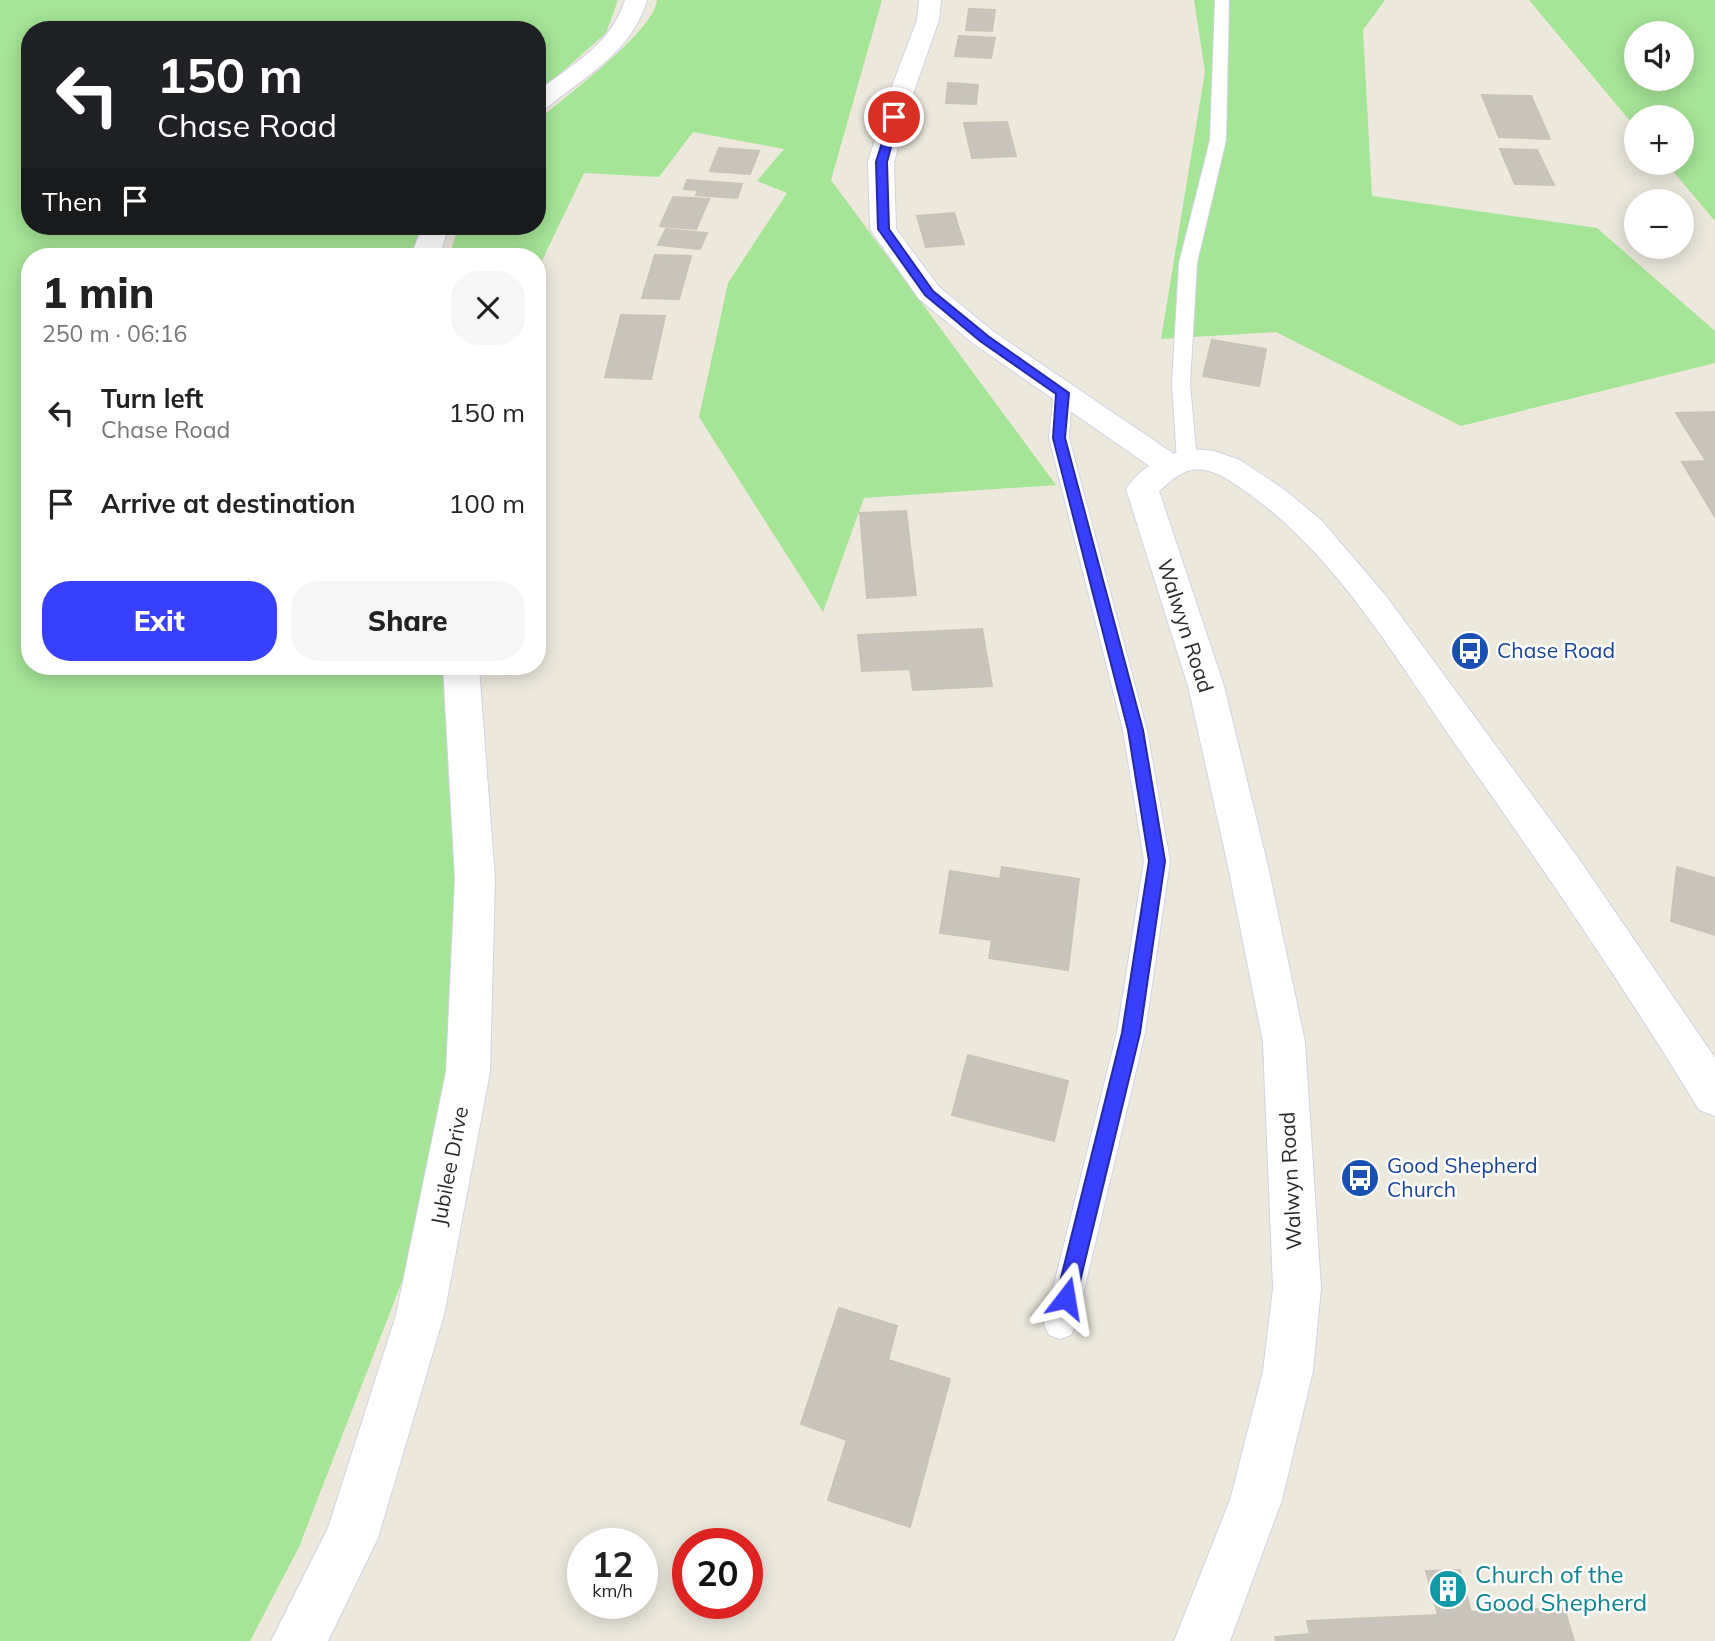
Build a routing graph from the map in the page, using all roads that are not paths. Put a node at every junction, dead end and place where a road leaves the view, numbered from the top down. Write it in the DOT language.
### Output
graph roads {
  1 [pos="636,0"];
  2 [pos="930,0"];
  3 [pos="1222,0"];
  4 [pos="546,97"];
  5 [pos="1063,393"];
  6 [pos="1178,463"];
  7 [pos="462,675"];
  8 [pos="1715,1096"];
  9 [pos="1060,1324"];
  10 [pos="299,1641"];
  11 [pos="1202,1641"];
  1 -- 4 [label="main road"];
  2 -- 5 [label="main road"];
  3 -- 6 [label="lane"];
  5 -- 6 [label="main road"];
  5 -- 9 [label="lane"];
  6 -- 8 [label="main road"];
  6 -- 11 [label="main road, Walwyn Road"];
  7 -- 10 [label="main road, Jubilee Drive"];
}
